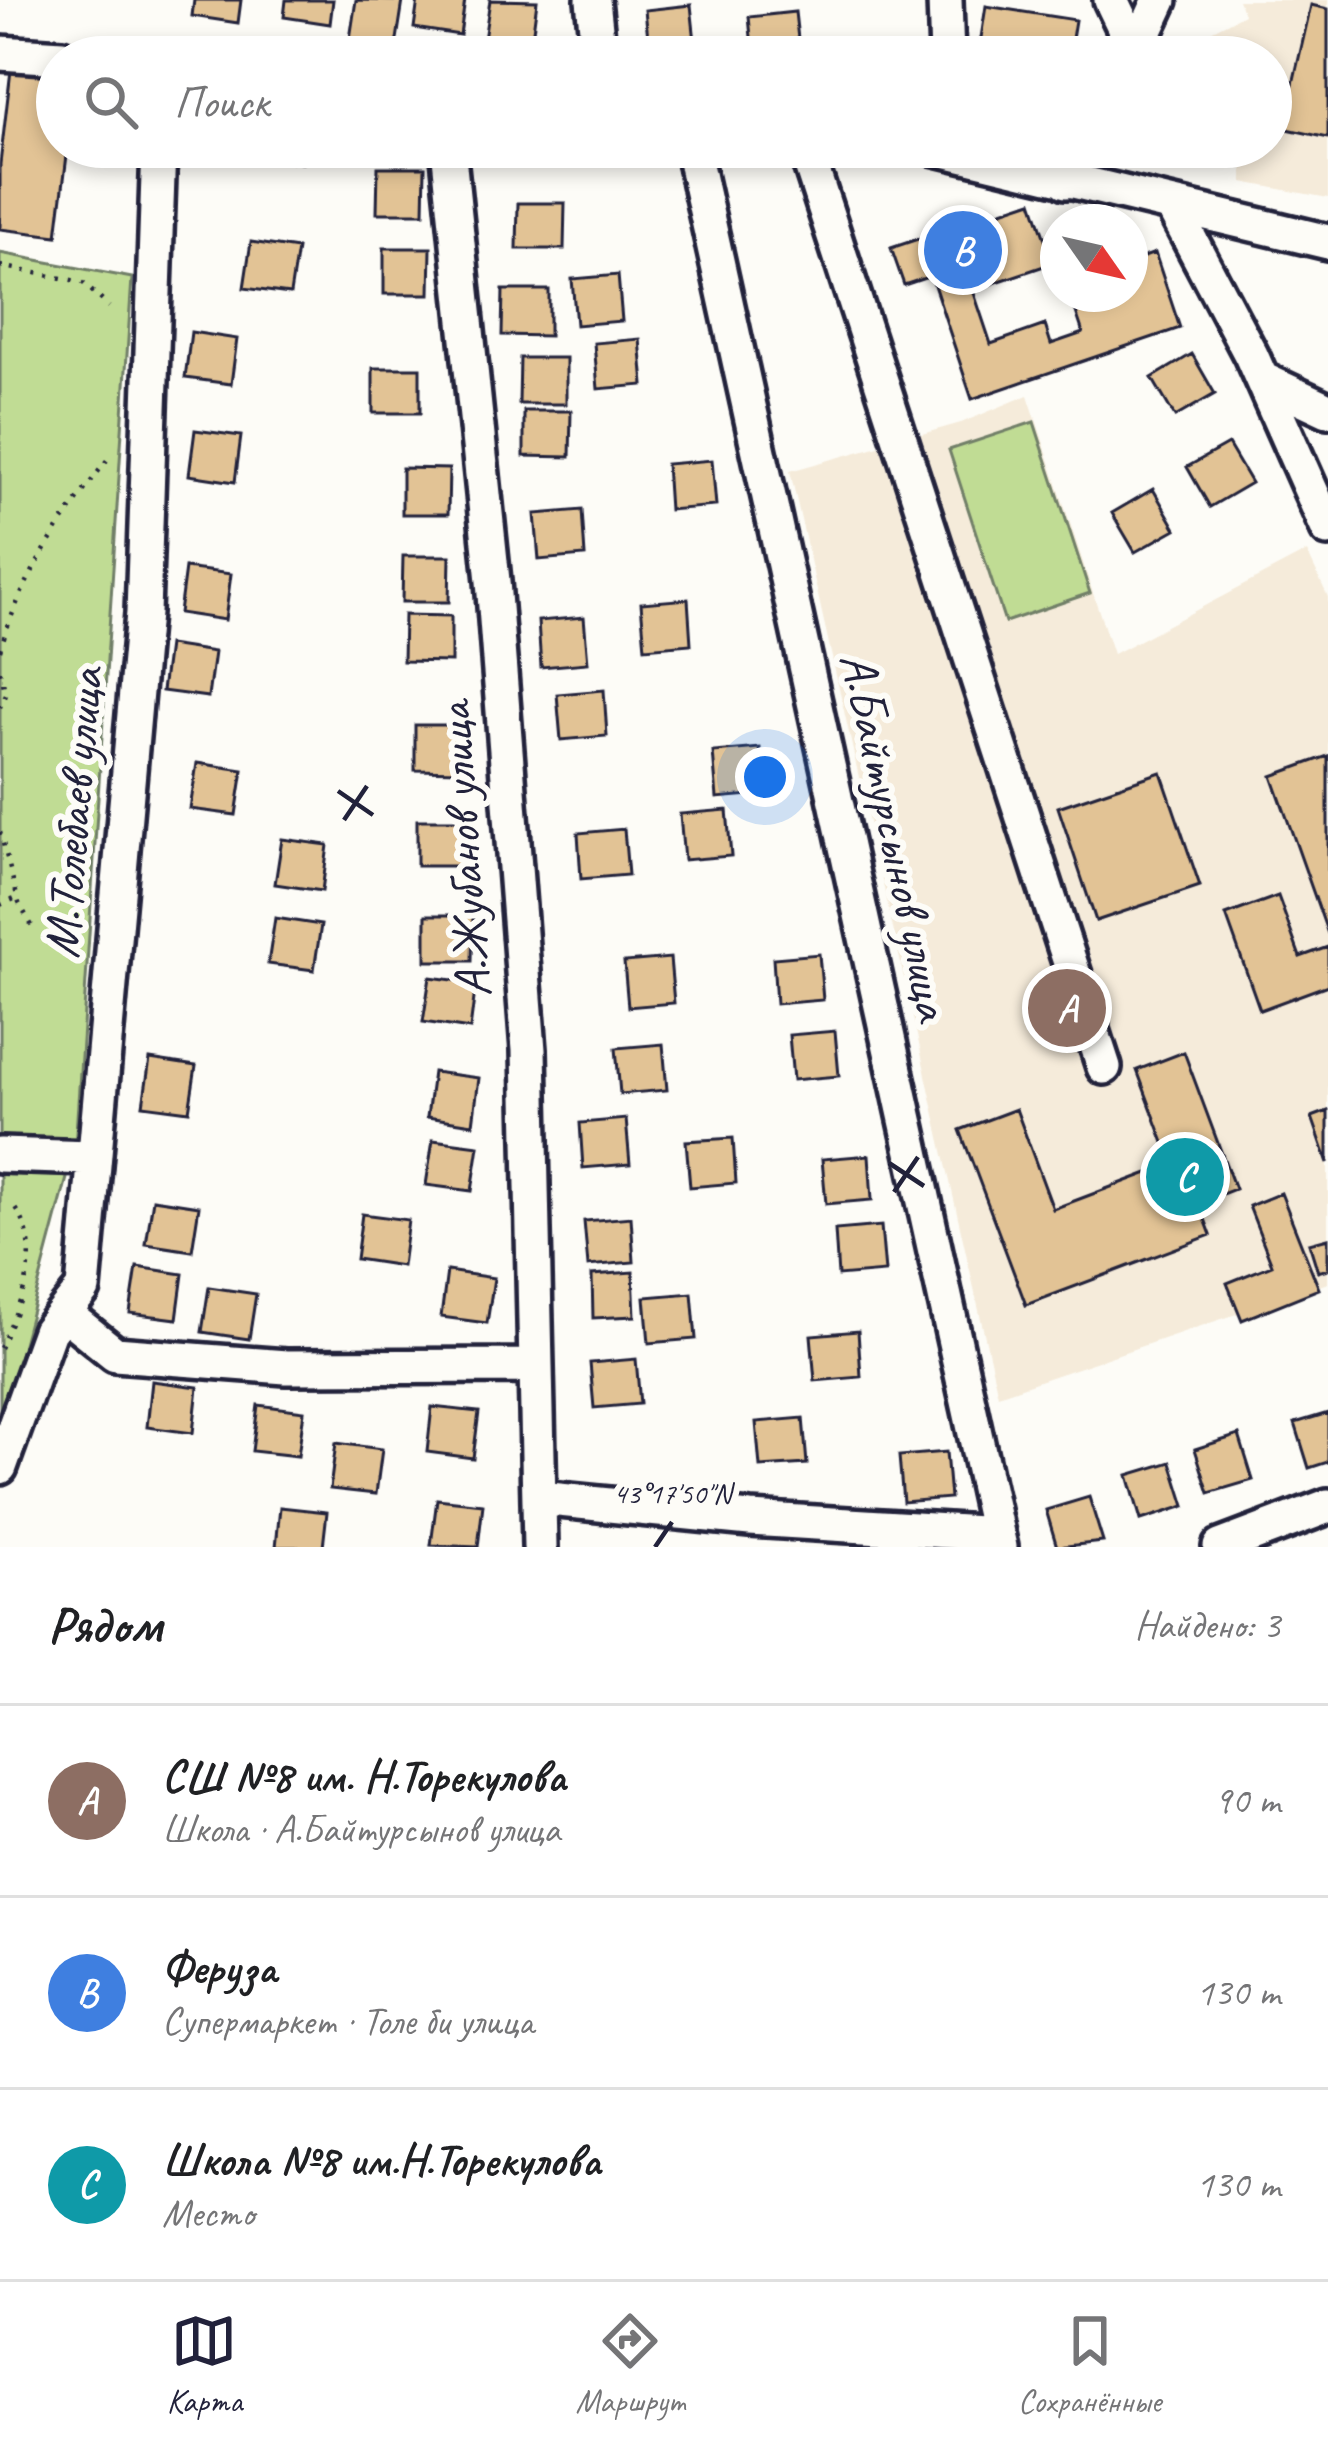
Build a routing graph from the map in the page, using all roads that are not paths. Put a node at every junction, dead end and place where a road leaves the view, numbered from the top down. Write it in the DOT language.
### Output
graph roads {
  1 [pos="593,0"];
  2 [pos="945,0"];
  3 [pos="1111,0"];
  4 [pos="1160,0"];
  5 [pos="597,36"];
  6 [pos="946,36"];
  7 [pos="1124,36"];
  8 [pos="1141,36"];
  9 [pos="0,53"];
  10 [pos="36,55"];
  11 [pos="158,168"];
  12 [pos="450,168"];
  13 [pos="697,168"];
  14 [pos="812,168"];
  15 [pos="1015,168"];
  16 [pos="1071,168"];
  17 [pos="1066,181"];
  18 [pos="1174,209"];
  19 [pos="1328,242"];
  20 [pos="1262,380"];
  21 [pos="1328,410"];
  22 [pos="1328,529"];
  23 [pos="1104,1067"];
  24 [pos="0,1155"];
  25 [pos="91,1158"];
  26 [pos="64,1313"];
  27 [pos="536,1366"];
  28 [pos="0,1467"];
  29 [pos="539,1498"];
  30 [pos="1328,1506"];
  31 [pos="999,1541"];
  32 [pos="540,1547"];
  33 [pos="1220,1547"];
  1 -- 5 [label="street"];
  2 -- 6 [label="street"];
  3 -- 7 [label="street"];
  4 -- 8 [label="street"];
  9 -- 10 [label="street"];
  11 -- 25 [label="street, М.Толебаев улица"];
  12 -- 27 [label="street, А.Жубанов улица"];
  13 -- 31 [label="street, А.Байтурсынов улица"];
  14 -- 23 [label="street"];
  15 -- 17 [label="street"];
  16 -- 17 [label="street"];
  17 -- 18 [label="street"];
  18 -- 19 [label="street"];
  18 -- 20 [label="street"];
  20 -- 21 [label="street"];
  20 -- 22 [label="street"];
  24 -- 25 [label="street"];
  25 -- 26 [label="street, М.Толебаев улица"];
  26 -- 27 [label="street"];
  26 -- 28 [label="street, М.Толебаев улица"];
  27 -- 29 [label="street, А.Жубанов улица"];
  29 -- 31 [label="street"];
  29 -- 32 [label="street, А.Жубанов улица"];
  30 -- 33 [label="street"];
}
